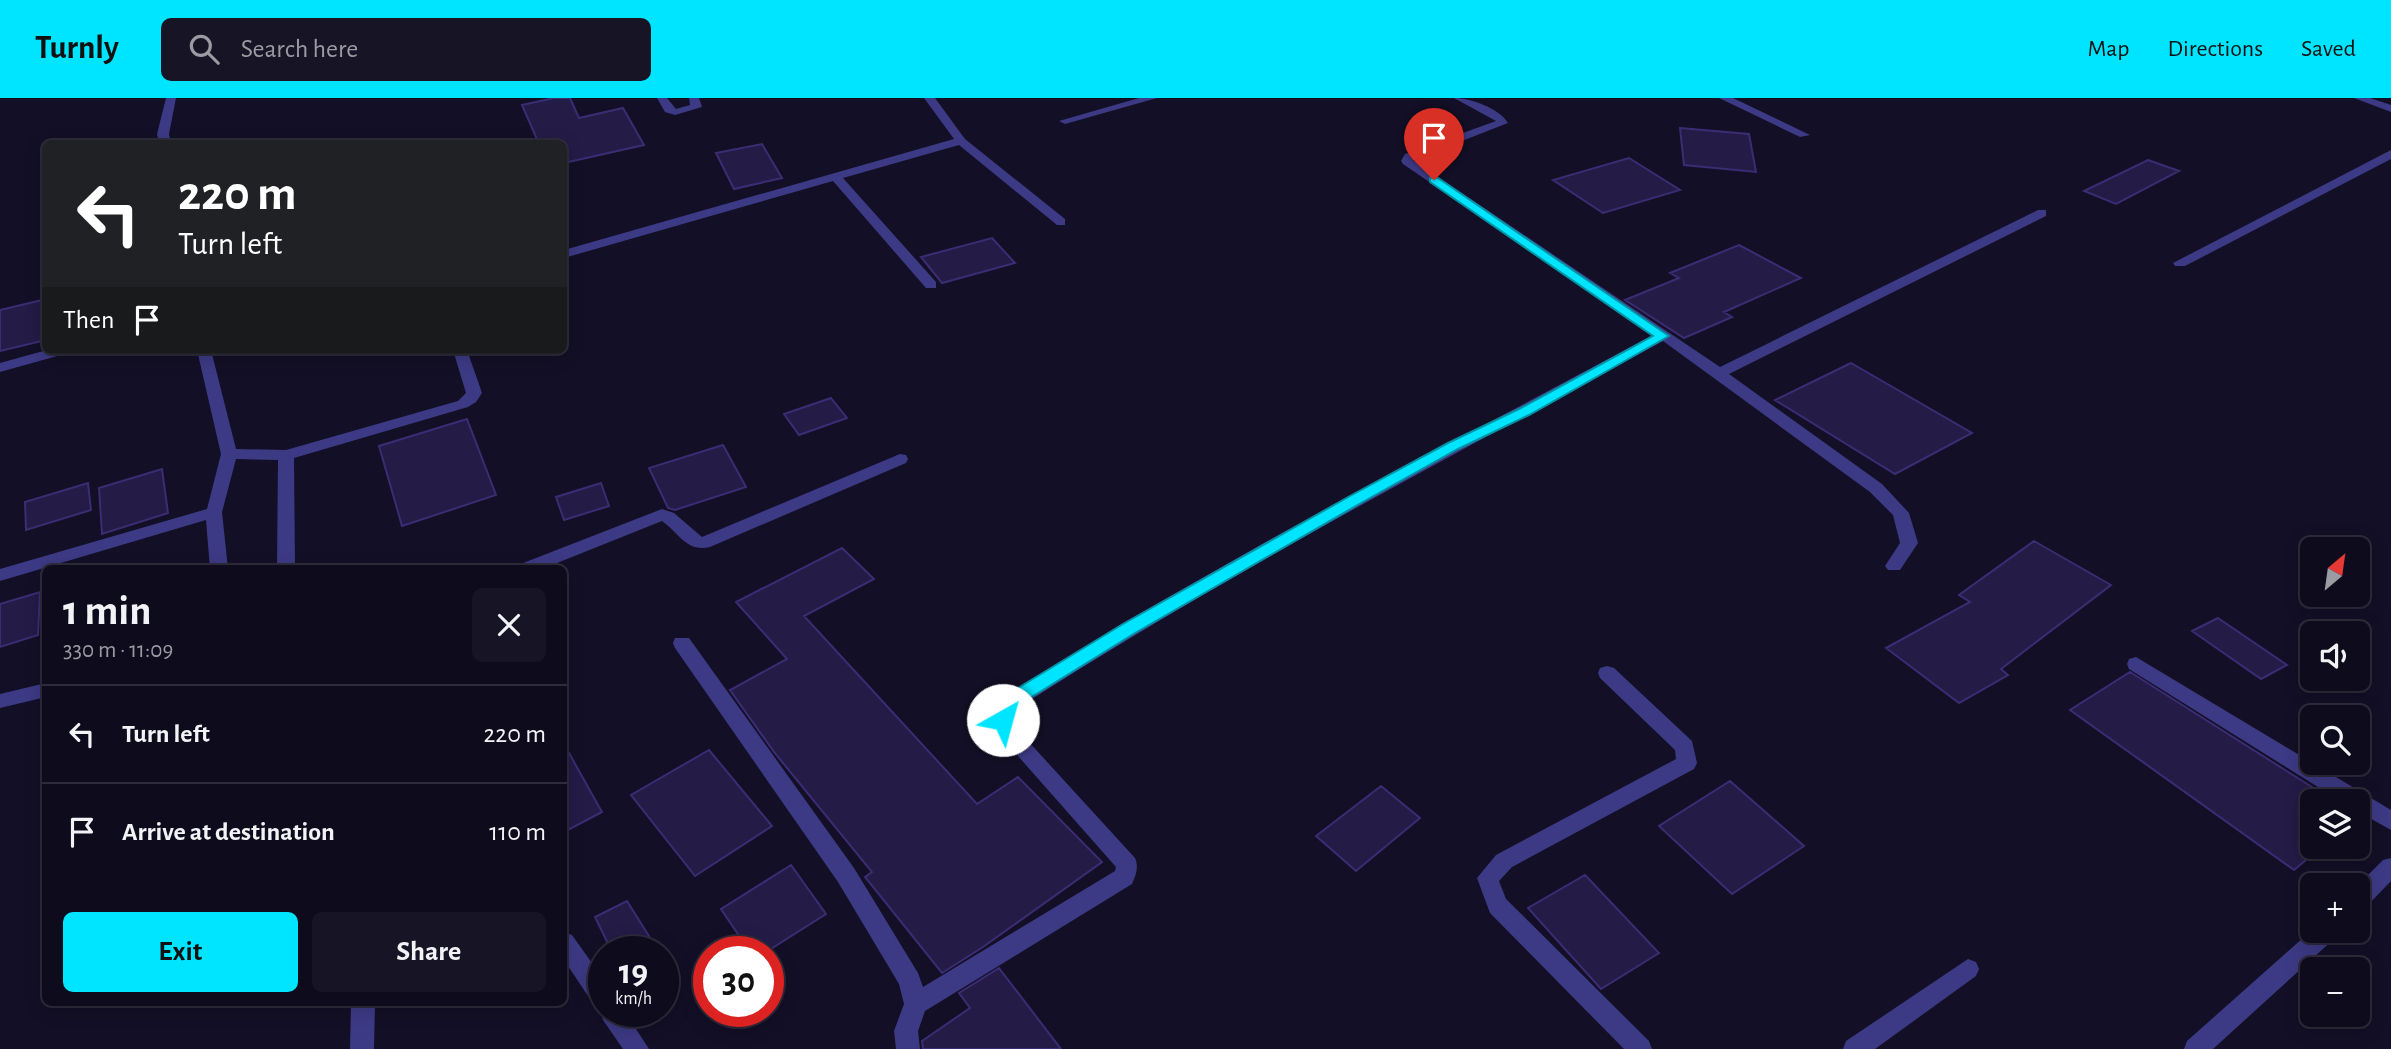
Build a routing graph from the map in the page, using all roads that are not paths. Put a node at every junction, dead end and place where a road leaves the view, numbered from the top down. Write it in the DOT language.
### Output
graph roads {
  1 [pos="171,98"];
  2 [pos="662,98"];
  3 [pos="694,98"];
  4 [pos="929,98"];
  5 [pos="1152,98"];
  6 [pos="1462,98"];
  7 [pos="1724,98"];
  8 [pos="2358,98"];
  9 [pos="2391,109"];
  10 [pos="1065,121"];
  11 [pos="1804,135"];
  12 [pos="164,140"];
  13 [pos="961,141"];
  14 [pos="2391,154"];
  15 [pos="834,175"];
  16 [pos="2042,213"];
  17 [pos="1060,222"];
  18 [pos="567,253"];
  19 [pos="2180,263"];
  20 [pos="931,285"];
  21 [pos="1662,336"];
  22 [pos="49,354"];
  23 [pos="205,354"];
  24 [pos="461,354"];
  25 [pos="0,368"];
  26 [pos="1719,373"];
  27 [pos="229,454"];
  28 [pos="286,455"];
  29 [pos="900,459"];
  30 [pos="214,512"];
  31 [pos="219,565"];
  32 [pos="286,565"];
  33 [pos="534,565"];
  34 [pos="1894,566"];
  35 [pos="0,575"];
  36 [pos="682,643"];
  37 [pos="2136,664"];
  38 [pos="1607,673"];
  39 [pos="42,691"];
  40 [pos="0,701"];
  41 [pos="2391,821"];
  42 [pos="2391,867"];
  43 [pos="2370,888"];
  44 [pos="2314,943"];
  45 [pos="567,946"];
  46 [pos="1968,969"];
  47 [pos="588,977"];
  48 [pos="916,1004"];
  49 [pos="363,1006"];
  50 [pos="622,1027"];
  51 [pos="1861,1047"];
  52 [pos="907,1048"];
  53 [pos="362,1049"];
  54 [pos="637,1049"];
  55 [pos="1640,1049"];
  56 [pos="2196,1049"];
  1 -- 12 [label="street"];
  2 -- 3 [label="street"];
  4 -- 13 [label="street"];
  5 -- 10 [label="street"];
  6 -- 21 [label="street"];
  7 -- 11 [label="street"];
  8 -- 9 [label="street"];
  13 -- 15 [label="street"];
  13 -- 17 [label="street"];
  14 -- 19 [label="street"];
  15 -- 18 [label="street"];
  15 -- 20 [label="street"];
  16 -- 26 [label="street"];
  21 -- 26 [label="street"];
  21 -- 48 [label="street"];
  22 -- 25 [label="street"];
  23 -- 27 [label="street"];
  24 -- 28 [label="street"];
  26 -- 34 [label="street"];
  27 -- 28 [label="street"];
  27 -- 30 [label="street"];
  28 -- 32 [label="street"];
  29 -- 33 [label="street"];
  30 -- 31 [label="street"];
  30 -- 35 [label="street"];
  36 -- 48 [label="street"];
  37 -- 41 [label="street"];
  38 -- 55 [label="street"];
  39 -- 40 [label="street"];
  42 -- 43 [label="street"];
  44 -- 56 [label="street"];
  45 -- 47 [label="street"];
  46 -- 51 [label="street"];
  48 -- 52 [label="street"];
  49 -- 53 [label="street"];
  50 -- 54 [label="street"];
}
